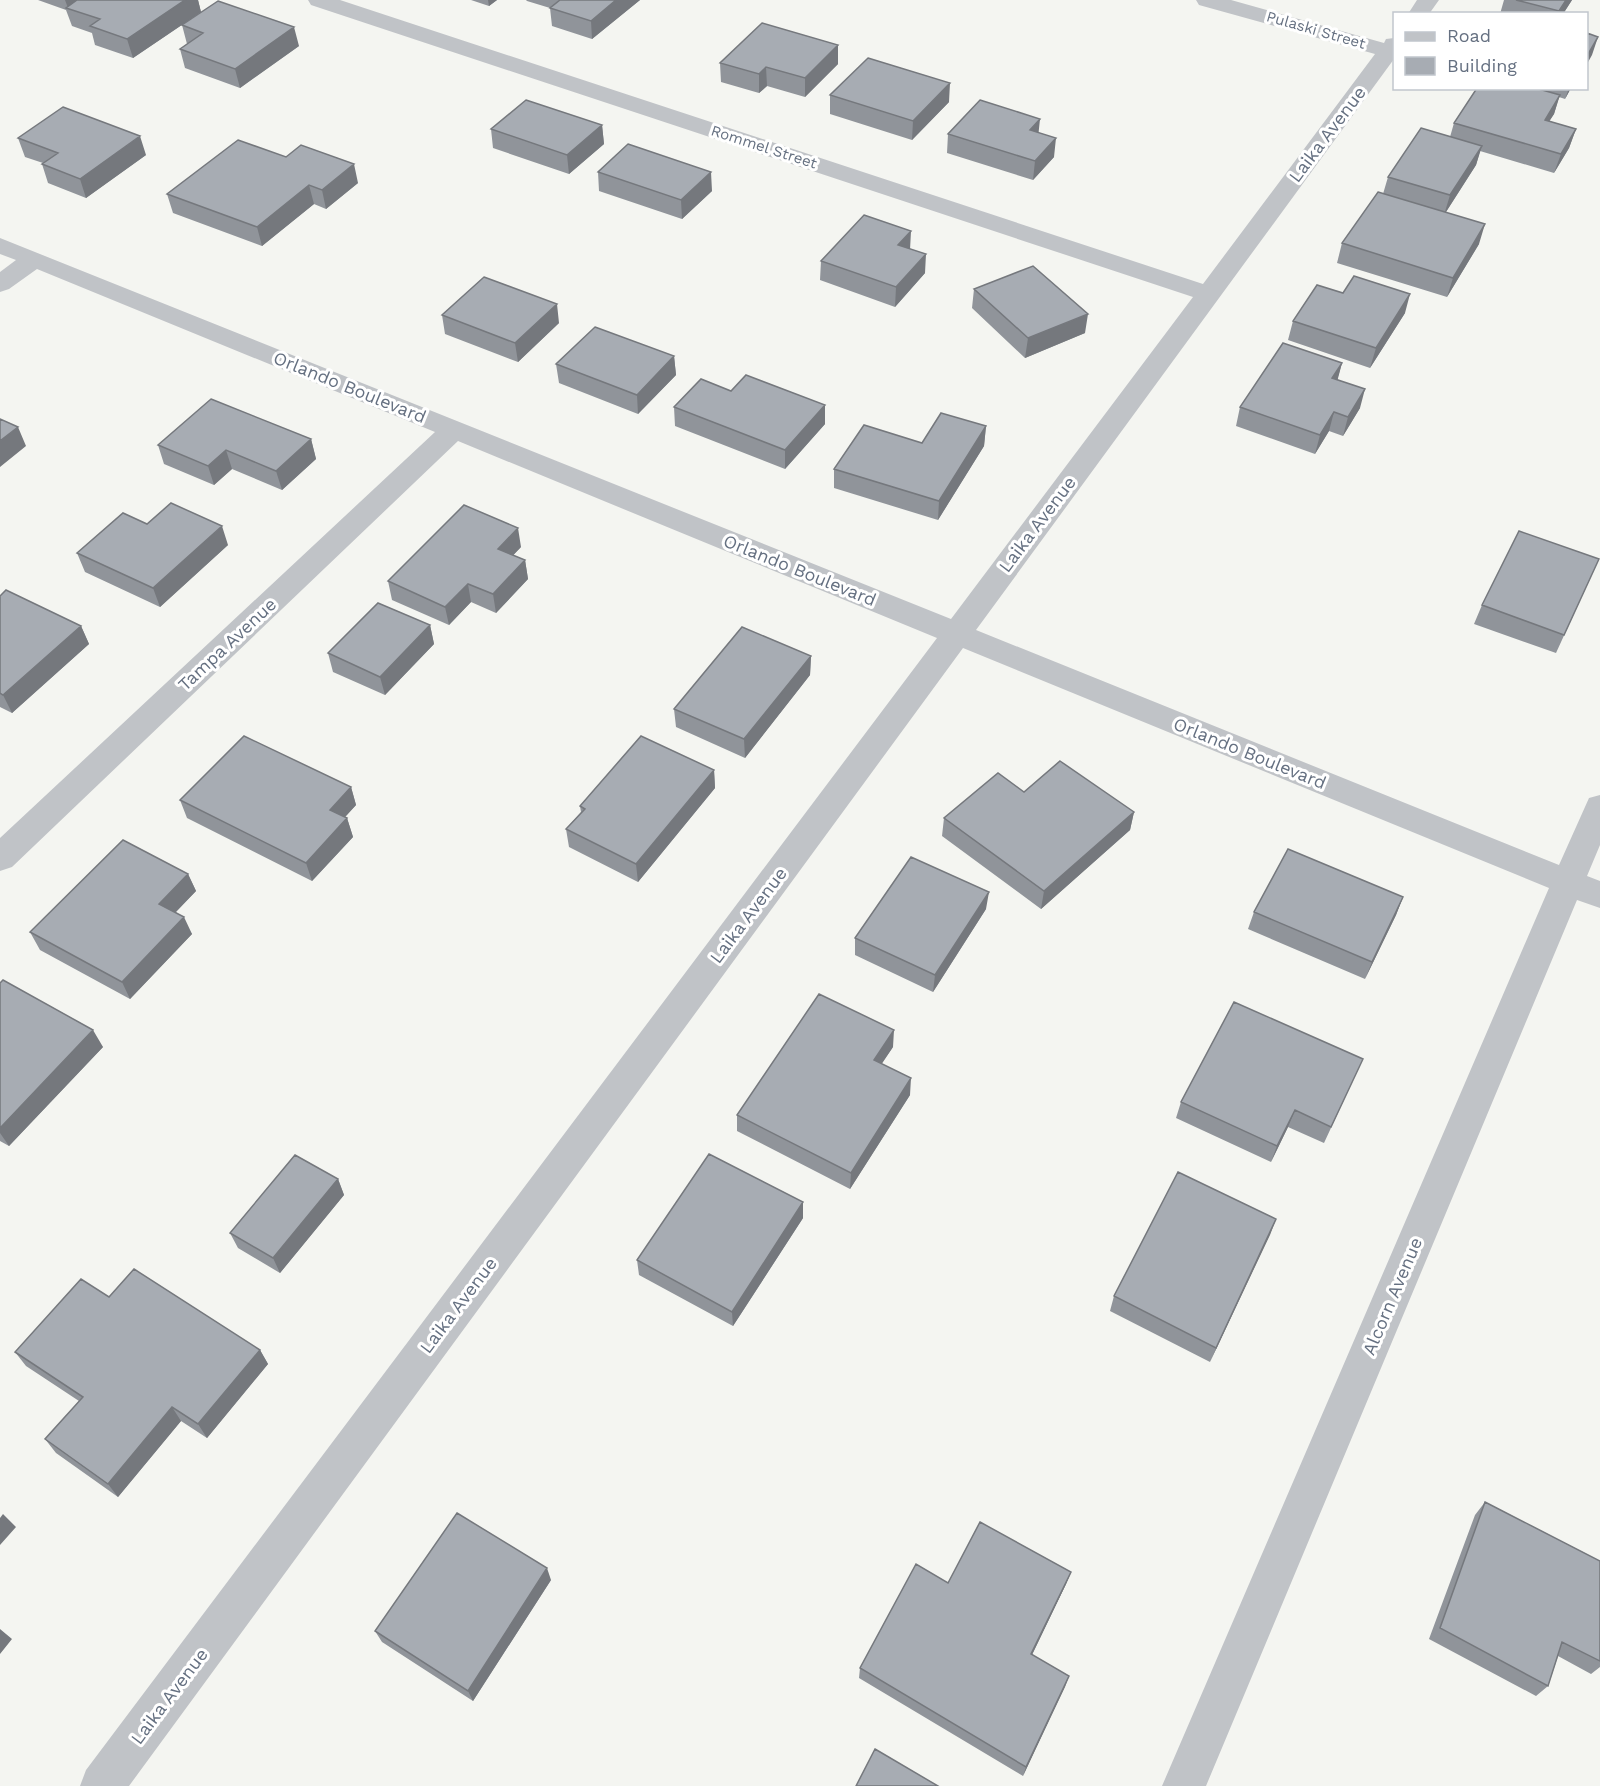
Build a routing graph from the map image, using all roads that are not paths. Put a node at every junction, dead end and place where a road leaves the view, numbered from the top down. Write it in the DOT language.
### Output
graph roads {
  1 [pos="318,0"];
  2 [pos="1207,0"];
  3 [pos="1392,48"];
  4 [pos="0,245"];
  5 [pos="34,259"];
  6 [pos="0,284"];
  7 [pos="1209,294"];
  8 [pos="454,430"];
  9 [pos="956,634"];
  10 [pos="1600,807"];
  11 [pos="0,858"];
  12 [pos="1584,889"];
  13 [pos="102,1786"];
  14 [pos="1184,1786"];
  1 -- 7 [label="street, Rommel Street"];
  2 -- 3 [label="street, Pulaski Street"];
  3 -- 7 [label="street, Laika Avenue"];
  4 -- 5 [label="street, Orlando Boulevard"];
  5 -- 6 [label="street"];
  5 -- 8 [label="street, Orlando Boulevard"];
  7 -- 9 [label="street, Laika Avenue"];
  8 -- 9 [label="street, Orlando Boulevard"];
  8 -- 11 [label="street, Tampa Avenue"];
  9 -- 12 [label="street, Orlando Boulevard"];
  9 -- 13 [label="street, Laika Avenue"];
  10 -- 12 [label="street, Alcorn Avenue"];
  12 -- 14 [label="street, Alcorn Avenue"];
}
